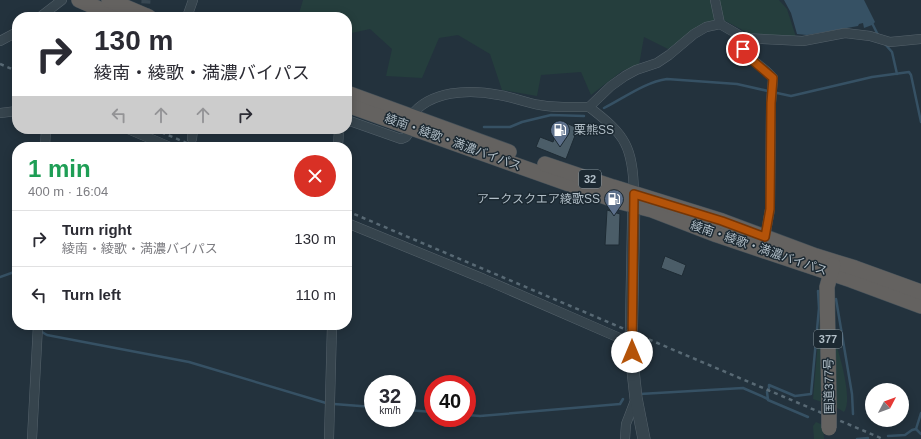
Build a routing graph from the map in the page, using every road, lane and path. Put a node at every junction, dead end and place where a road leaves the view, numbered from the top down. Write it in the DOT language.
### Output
graph roads {
  1 [pos="62,0"];
  2 [pos="79,0"];
  3 [pos="108,0"];
  4 [pos="715,0"];
  5 [pos="190,1"];
  6 [pos="46,12"];
  7 [pos="107,12"];
  8 [pos="137,12"];
  9 [pos="188,12"];
  10 [pos="720,24"];
  11 [pos="12,35"];
  12 [pos="744,38"];
  13 [pos="921,39"];
  14 [pos="0,41"];
  15 [pos="352,95"];
  16 [pos="352,106"];
  17 [pos="590,107"];
  18 [pos="12,112"];
  19 [pos="0,113"];
  20 [pos="352,122"];
  21 [pos="412,122"];
  22 [pos="140,134"];
  23 [pos="192,134"];
  24 [pos="192,139"];
  25 [pos="158,142"];
  26 [pos="634,199"];
  27 [pos="352,225"];
  28 [pos="765,237"];
  29 [pos="832,268"];
  30 [pos="921,292"];
  31 [pos="921,306"];
  32 [pos="38,330"];
  33 [pos="332,330"];
  34 [pos="631,343"];
  35 [pos="636,398"];
  36 [pos="830,433"];
  37 [pos="32,439"];
  38 [pos="329,439"];
  39 [pos="625,439"];
  40 [pos="644,439"];
  1 -- 6 [label="street"];
  2 -- 7 [label="highway"];
  3 -- 8 [label="highway"];
  4 -- 10 [label="street"];
  5 -- 9 [label="street"];
  10 -- 12 [label="street"];
  10 -- 17 [label="street"];
  11 -- 14 [label="street"];
  12 -- 13 [label="street"];
  12 -- 28 [label="street"];
  15 -- 21 [label="highway, 綾南・綾歌・満濃バイパス / 32"];
  16 -- 21 [label="highway, 綾南・綾歌・満濃バイパス / 32"];
  17 -- 21 [label="street"];
  17 -- 26 [label="street"];
  18 -- 19 [label="street"];
  20 -- 21 [label="street"];
  21 -- 26 [label="highway, 綾南・綾歌・満濃バイパス / 32"];
  22 -- 25 [label="street"];
  23 -- 24 [label="street"];
  26 -- 28 [label="highway, 綾南・綾歌・満濃バイパス / 32"];
  26 -- 29 [label="highway, 綾南・綾歌・満濃バイパス / 32"];
  26 -- 34 [label="street"];
  27 -- 34 [label="street"];
  28 -- 29 [label="highway, 綾南・綾歌・満濃バイパス / 32"];
  29 -- 30 [label="highway, 綾南・綾歌・満濃バイパス / 32"];
  29 -- 31 [label="highway, 綾南・綾歌・満濃バイパス / 32"];
  29 -- 36 [label="highway, 国道377号 / 377, bridge"];
  32 -- 37 [label="street"];
  33 -- 38 [label="street"];
  34 -- 35 [label="street"];
  35 -- 39 [label="street"];
  35 -- 40 [label="street"];
}
